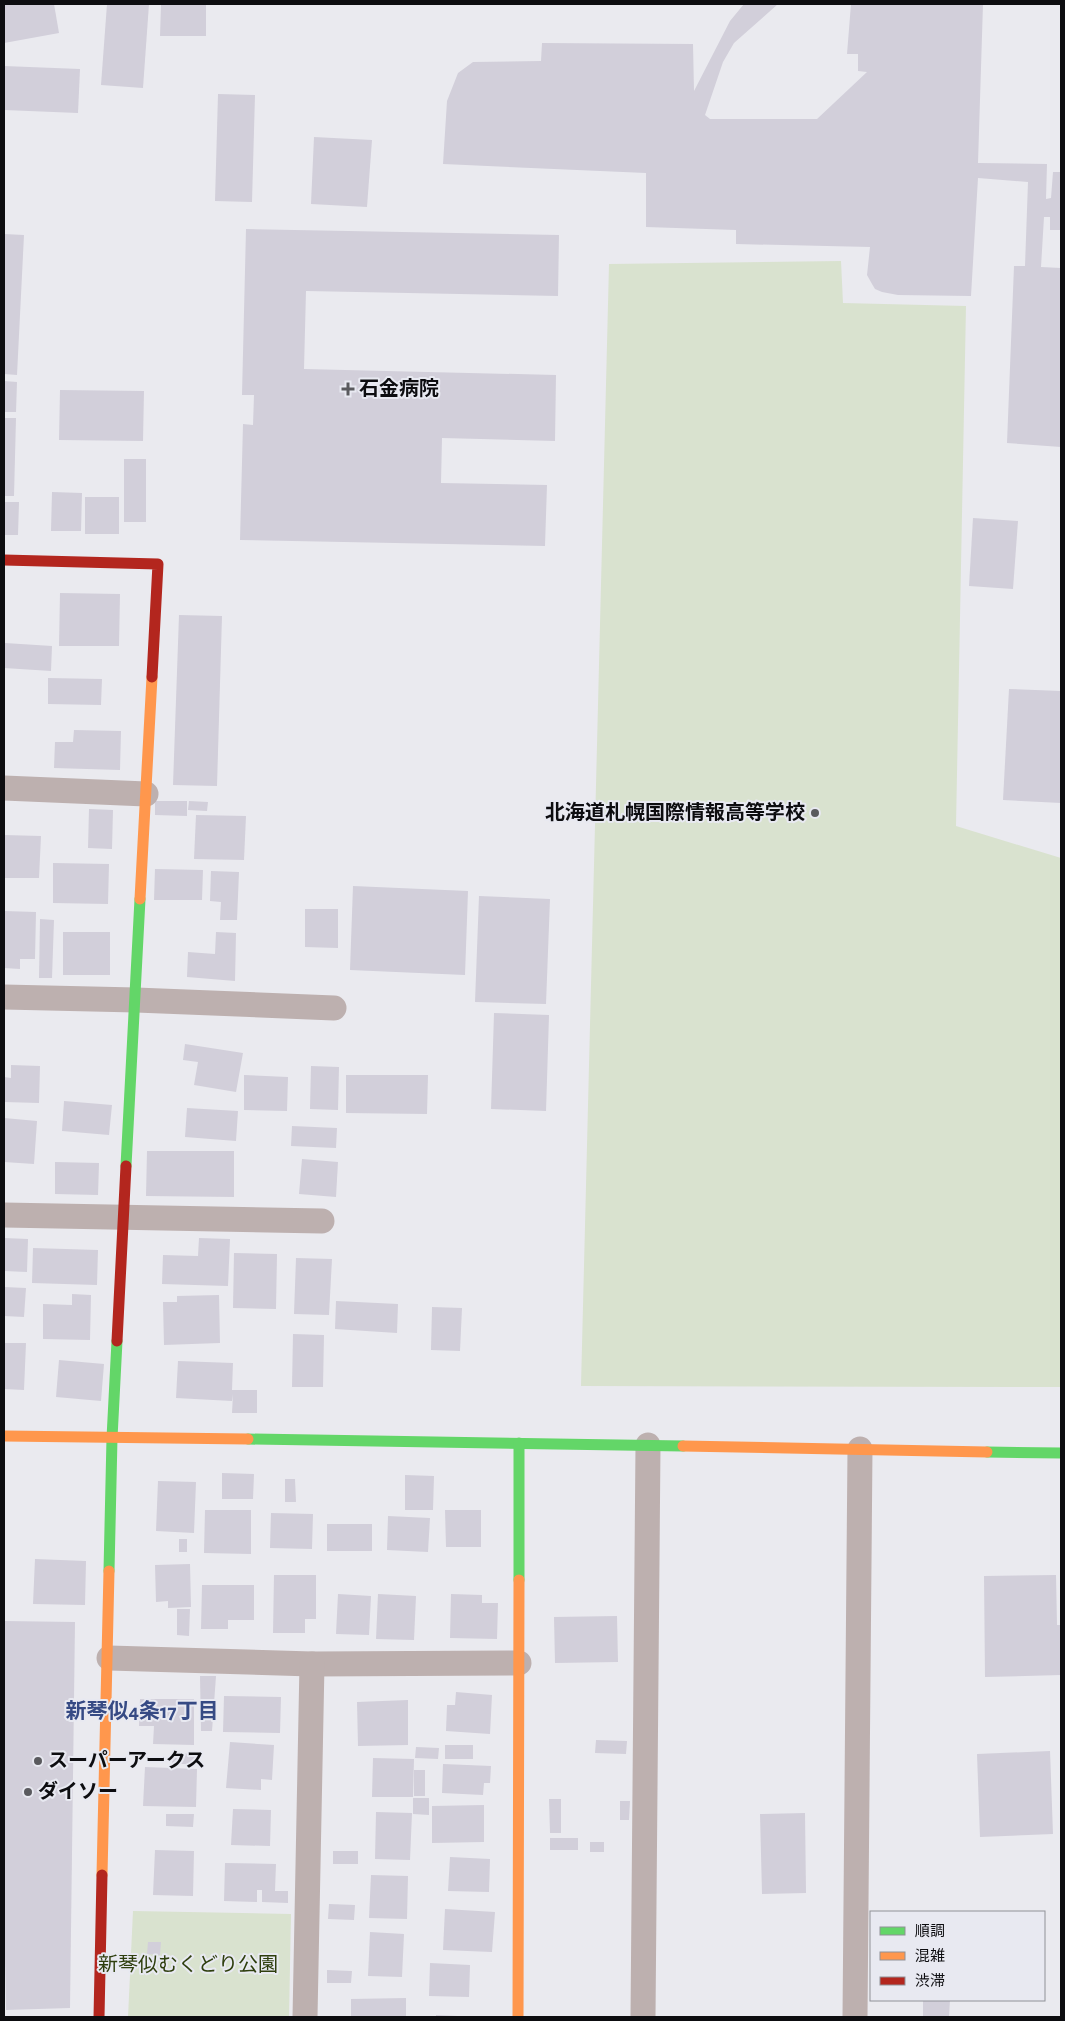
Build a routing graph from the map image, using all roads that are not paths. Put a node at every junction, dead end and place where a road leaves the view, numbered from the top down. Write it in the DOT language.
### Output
graph roads {
  1 [pos="4,560"];
  2 [pos="4,788"];
  3 [pos="146,794"];
  4 [pos="4,997"];
  5 [pos="136,1000"];
  6 [pos="334,1008"];
  7 [pos="4,1215"];
  8 [pos="125,1218"];
  9 [pos="322,1221"];
  10 [pos="4,1436"];
  11 [pos="112,1438"];
  12 [pos="519,1443"];
  13 [pos="648,1445"];
  14 [pos="860,1449"];
  15 [pos="1061,1453"];
  16 [pos="108,1658"];
  17 [pos="519,1663"];
  18 [pos="312,1664"];
  19 [pos="99,2017"];
  20 [pos="305,2017"];
  21 [pos="518,2017"];
  22 [pos="643,2017"];
  23 [pos="855,2017"];
  1 -- 3 [label="street"];
  2 -- 3 [label="street"];
  3 -- 5 [label="street"];
  4 -- 5 [label="street"];
  5 -- 6 [label="street"];
  5 -- 8 [label="street"];
  7 -- 8 [label="street"];
  8 -- 9 [label="street"];
  8 -- 11 [label="street"];
  10 -- 11 [label="street"];
  11 -- 12 [label="street"];
  11 -- 16 [label="street"];
  12 -- 13 [label="street"];
  12 -- 17 [label="street"];
  13 -- 14 [label="street"];
  13 -- 22 [label="street"];
  14 -- 15 [label="street"];
  14 -- 23 [label="street"];
  16 -- 18 [label="street"];
  16 -- 19 [label="street"];
  17 -- 18 [label="street"];
  17 -- 21 [label="street"];
  18 -- 20 [label="street"];
}
